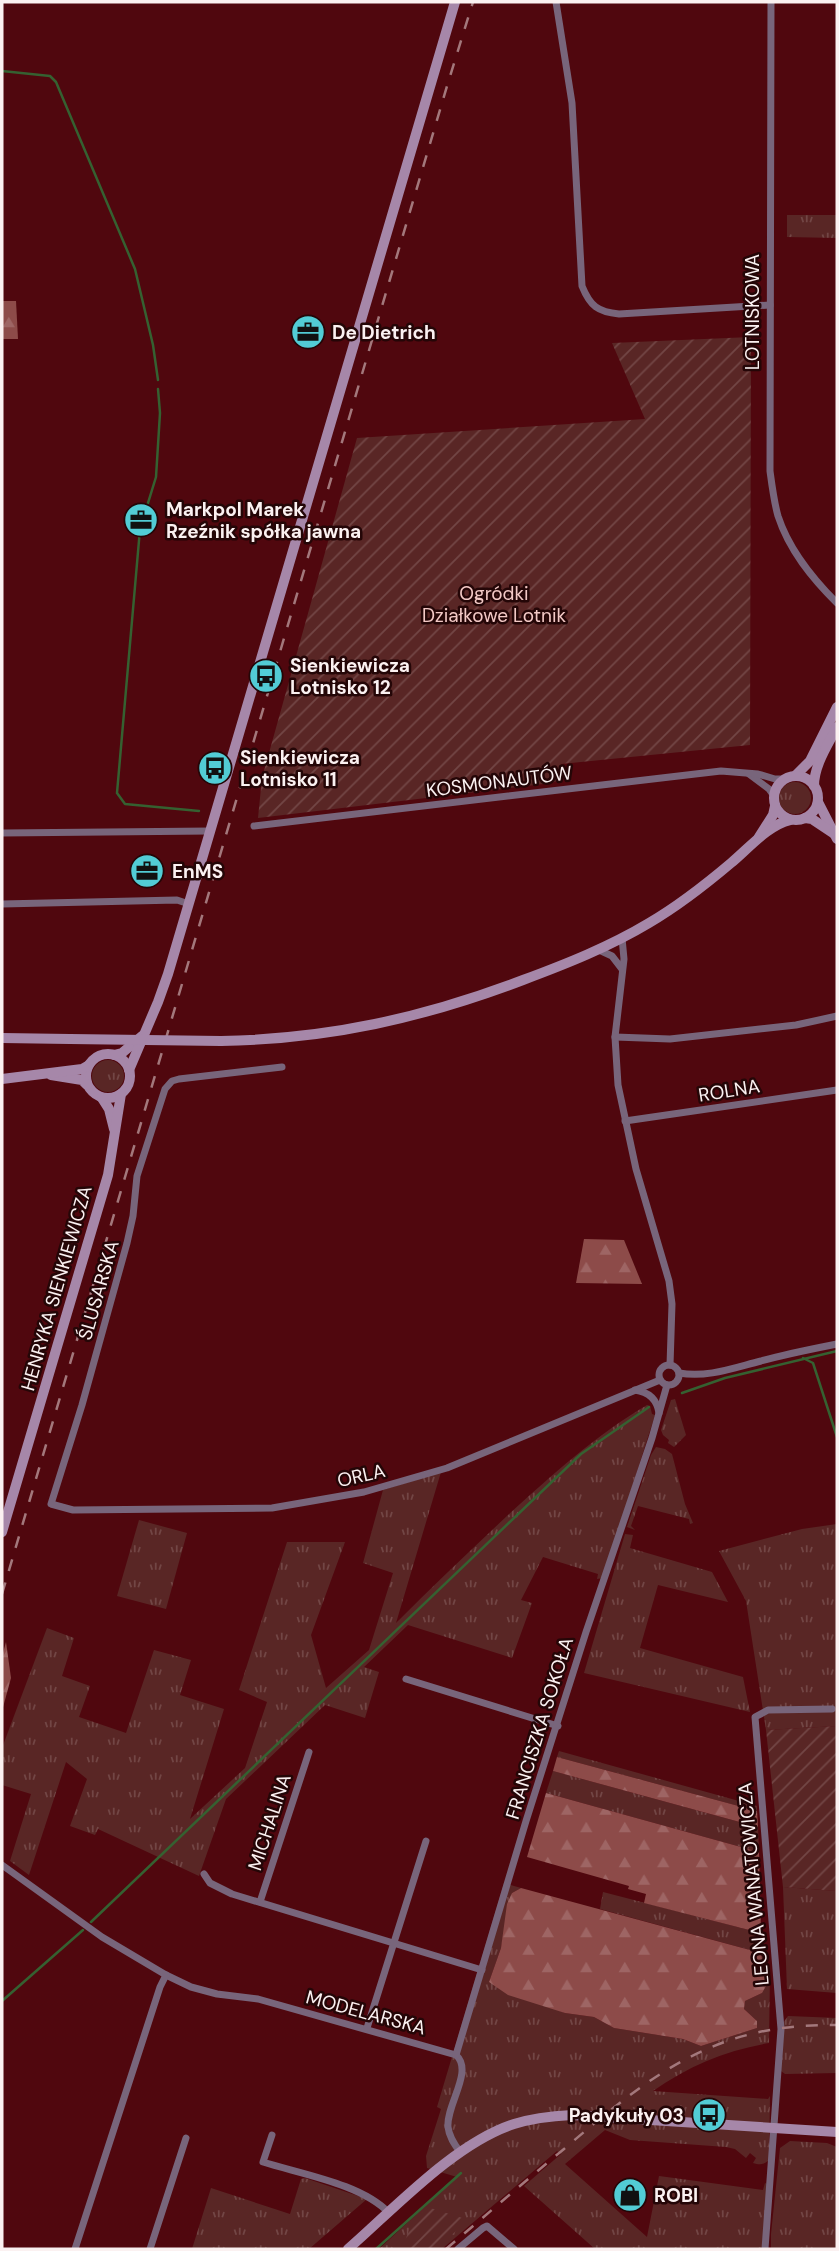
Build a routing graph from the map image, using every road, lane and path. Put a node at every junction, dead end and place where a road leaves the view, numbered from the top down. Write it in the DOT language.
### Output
graph roads {
  1 [pos="455,2"];
  2 [pos="556,2"];
  3 [pos="771,2"];
  4 [pos="770,305"];
  5 [pos="837,603"];
  6 [pos="837,707"];
  7 [pos="837,727"];
  8 [pos="748,774"];
  9 [pos="790,778"];
  10 [pos="814,786"];
  11 [pos="774,801"];
  12 [pos="817,801"];
  13 [pos="805,818"];
  14 [pos="790,820"];
  15 [pos="254,826"];
  16 [pos="210,831"];
  17 [pos="2,833"];
  18 [pos="835,836"];
  19 [pos="759,838"];
  20 [pos="2,904"];
  21 [pos="189,904"];
  22 [pos="622,937"];
  23 [pos="599,950"];
  24 [pos="622,970"];
  25 [pos="837,1016"];
  26 [pos="143,1036"];
  27 [pos="615,1037"];
  28 [pos="2,1038"];
  29 [pos="114,1055"];
  30 [pos="89,1065"];
  31 [pos="282,1066"];
  32 [pos="129,1070"];
  33 [pos="44,1074"];
  34 [pos="2,1079"];
  35 [pos="88,1085"];
  36 [pos="837,1090"];
  37 [pos="121,1094"];
  38 [pos="102,1098"];
  39 [pos="625,1121"];
  40 [pos="115,1132"];
  41 [pos="837,1344"];
  42 [pos="670,1365"];
  43 [pos="679,1373"];
  44 [pos="660,1380"];
  45 [pos="667,1385"];
  46 [pos="632,1390"];
  47 [pos="659,1414"];
  48 [pos="51,1504"];
  49 [pos="2,1532"];
  50 [pos="406,1679"];
  51 [pos="832,1709"];
  52 [pos="558,1726"];
  53 [pos="309,1752"];
  54 [pos="426,1841"];
  55 [pos="2,1865"];
  56 [pos="204,1874"];
  57 [pos="260,1902"];
  58 [pos="394,1945"];
  59 [pos="482,1970"];
  60 [pos="166,1975"];
  61 [pos="367,2028"];
  62 [pos="456,2054"];
  63 [pos="774,2128"];
  64 [pos="837,2132"];
  65 [pos="272,2136"];
  66 [pos="186,2138"];
  67 [pos="460,2152"];
  68 [pos="389,2213"];
  69 [pos="75,2249"];
  70 [pos="150,2249"];
  71 [pos="348,2249"];
  72 [pos="458,2249"];
  73 [pos="514,2249"];
  74 [pos="765,2249"];
  1 -- 16 [label="main road"];
  2 -- 4 [label="street"];
  3 -- 4 [label="street, LOTNISKOWA"];
  4 -- 5 [label="street, LOTNISKOWA"];
  6 -- 9 [label="main road"];
  7 -- 10 [label="main road"];
  8 -- 9 [label="street, KOSMONAUTÓW"];
  8 -- 11 [label="street"];
  8 -- 15 [label="street, KOSMONAUTÓW"];
  9 -- 10 [label="main road"];
  9 -- 11 [label="main road"];
  10 -- 12 [label="main road"];
  11 -- 14 [label="main road"];
  11 -- 19 [label="main road"];
  12 -- 13 [label="main road"];
  12 -- 18 [label="main road"];
  13 -- 14 [label="main road"];
  13 -- 18 [label="main road"];
  14 -- 19 [label="main road"];
  16 -- 17 [label="street"];
  16 -- 21 [label="main road"];
  19 -- 22 [label="main road"];
  20 -- 21 [label="street"];
  21 -- 26 [label="main road"];
  22 -- 23 [label="main road"];
  22 -- 24 [label="street"];
  23 -- 24 [label="street"];
  23 -- 28 [label="main road, bridge"];
  24 -- 27 [label="street"];
  25 -- 27 [label="street"];
  26 -- 29 [label="main road"];
  26 -- 32 [label="main road"];
  27 -- 39 [label="street"];
  29 -- 30 [label="main road"];
  29 -- 32 [label="main road"];
  30 -- 33 [label="main road"];
  30 -- 35 [label="main road"];
  31 -- 48 [label="street, ŚLUSARSKA"];
  32 -- 37 [label="main road"];
  33 -- 34 [label="main road"];
  33 -- 35 [label="main road"];
  35 -- 38 [label="main road"];
  36 -- 39 [label="street, ROLNA"];
  37 -- 38 [label="main road"];
  37 -- 40 [label="main road, HENRYKA SIENKIEWICZA"];
  38 -- 40 [label="main road, HENRYKA SIENKIEWICZA"];
  39 -- 42 [label="street"];
  40 -- 49 [label="main road, HENRYKA SIENKIEWICZA"];
  41 -- 43 [label="street"];
  42 -- 43 [label="street"];
  42 -- 44 [label="street"];
  43 -- 45 [label="street"];
  44 -- 45 [label="street"];
  44 -- 46 [label="street, ORLA"];
  45 -- 47 [label="street, FRANCISZKA SOKOŁA"];
  46 -- 47 [label="street"];
  46 -- 48 [label="street, ORLA"];
  47 -- 52 [label="street, FRANCISZKA SOKOŁA"];
  50 -- 52 [label="street"];
  51 -- 63 [label="street, LEONA WANATOWICZA"];
  52 -- 59 [label="street, FRANCISZKA SOKOŁA"];
  53 -- 57 [label="street, MICHALINA"];
  54 -- 58 [label="street"];
  55 -- 60 [label="street, MODELARSKA"];
  56 -- 57 [label="street"];
  57 -- 58 [label="street"];
  58 -- 59 [label="street"];
  58 -- 61 [label="street"];
  59 -- 62 [label="street, FRANCISZKA SOKOŁA"];
  60 -- 61 [label="street, MODELARSKA"];
  60 -- 69 [label="street"];
  61 -- 62 [label="street, MODELARSKA"];
  62 -- 67 [label="street"];
  63 -- 64 [label="main road"];
  63 -- 67 [label="main road"];
  63 -- 74 [label="street"];
  65 -- 68 [label="street"];
  66 -- 70 [label="street"];
  67 -- 68 [label="main road"];
  68 -- 71 [label="main road"];
  72 -- 73 [label="street"];
}
